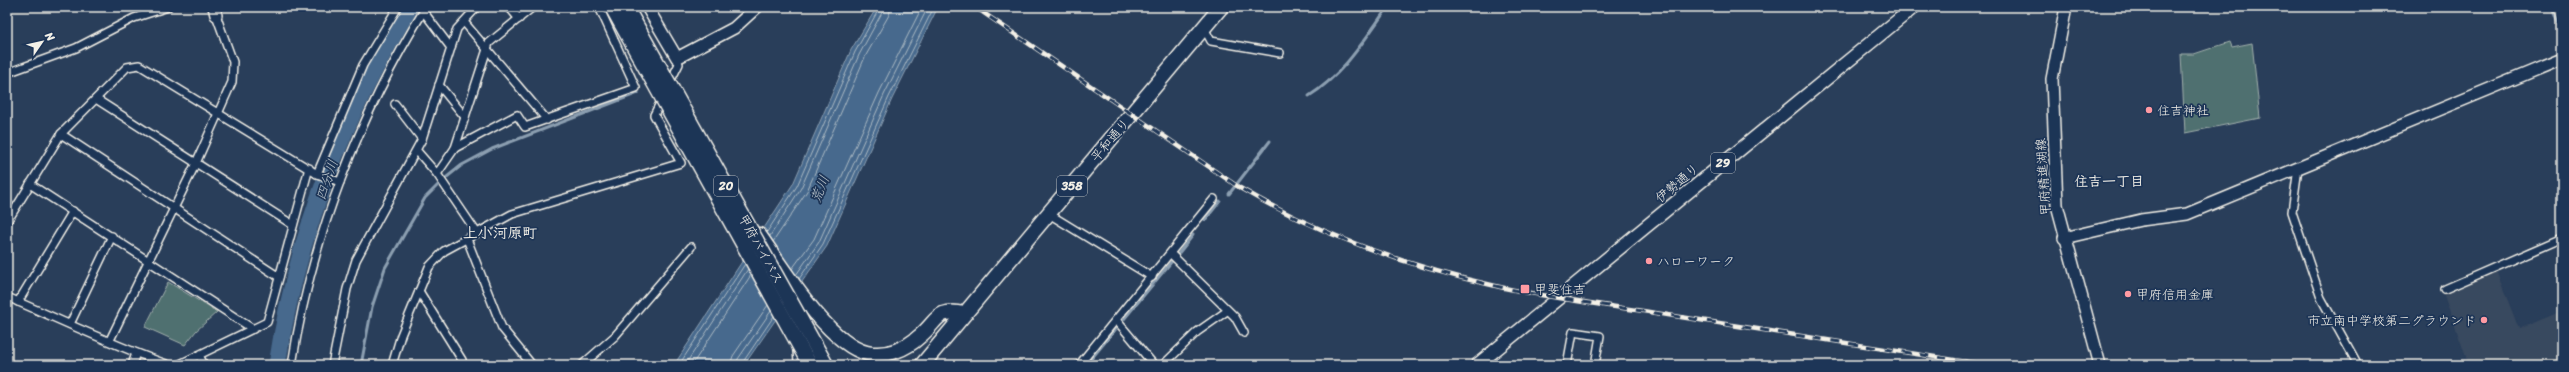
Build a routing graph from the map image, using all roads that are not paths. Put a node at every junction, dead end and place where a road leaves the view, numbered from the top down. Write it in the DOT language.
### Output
graph roads {
  1 [pos="168,7"];
  2 [pos="398,7"];
  3 [pos="477,7"];
  4 [pos="509,7"];
  5 [pos="533,7"];
  6 [pos="599,7"];
  7 [pos="612,7"];
  8 [pos="626,7"];
  9 [pos="647,7"];
  10 [pos="758,7"];
  11 [pos="1221,7"];
  12 [pos="1914,7"];
  13 [pos="2066,7"];
  14 [pos="424,9"];
  15 [pos="215,11"];
  16 [pos="519,19"];
  17 [pos="464,22"];
  18 [pos="1204,28"];
  19 [pos="451,48"];
  20 [pos="487,48"];
  21 [pos="1280,53"];
  22 [pos="677,58"];
  23 [pos="2562,59"];
  24 [pos="7,73"];
  25 [pos="439,85"];
  26 [pos="96,99"];
  27 [pos="395,104"];
  28 [pos="219,113"];
  29 [pos="465,117"];
  30 [pos="547,120"];
  31 [pos="61,134"];
  32 [pos="422,139"];
  33 [pos="455,148"];
  34 [pos="417,151"];
  35 [pos="196,162"];
  36 [pos="308,168"];
  37 [pos="2298,168"];
  38 [pos="319,175"];
  39 [pos="438,175"];
  40 [pos="338,181"];
  41 [pos="30,184"];
  42 [pos="726,187"];
  43 [pos="1214,199"];
  44 [pos="174,209"];
  45 [pos="73,211"];
  46 [pos="1049,214"];
  47 [pos="7,222"];
  48 [pos="293,225"];
  49 [pos="477,233"];
  50 [pos="112,236"];
  51 [pos="2064,238"];
  52 [pos="2562,238"];
  53 [pos="467,239"];
  54 [pos="691,247"];
  55 [pos="1171,254"];
  56 [pos="149,260"];
  57 [pos="279,277"];
  58 [pos="1152,277"];
  59 [pos="2445,289"];
  60 [pos="419,291"];
  61 [pos="7,298"];
  62 [pos="18,302"];
  63 [pos="1228,311"];
  64 [pos="964,314"];
  65 [pos="1117,321"];
  66 [pos="70,324"];
  67 [pos="253,329"];
  68 [pos="1244,333"];
  69 [pos="110,340"];
  70 [pos="800,347"];
  71 [pos="136,353"];
  72 [pos="199,355"];
  73 [pos="462,360"];
  74 [pos="132,365"];
  75 [pos="169,365"];
  76 [pos="178,365"];
  77 [pos="204,365"];
  78 [pos="292,365"];
  79 [pos="332,365"];
  80 [pos="392,365"];
  81 [pos="532,365"];
  82 [pos="582,365"];
  83 [pos="802,365"];
  84 [pos="810,365"];
  85 [pos="826,365"];
  86 [pos="922,365"];
  87 [pos="1079,365"];
  88 [pos="1154,365"];
  89 [pos="1163,365"];
  90 [pos="1477,365"];
  91 [pos="1567,365"];
  92 [pos="1595,365"];
  93 [pos="2100,365"];
  94 [pos="2358,365"];
  1 -- 24 [label="street"];
  2 -- 38 [label="street"];
  3 -- 17 [label="street"];
  4 -- 16 [label="street"];
  5 -- 16 [label="street"];
  6 -- 30 [label="street"];
  7 -- 70 [label="highway, 甲府バイパス / 20, bridge"];
  8 -- 42 [label="highway, 甲府バイパス / 20, bridge"];
  9 -- 22 [label="street"];
  10 -- 22 [label="street"];
  11 -- 18 [label="highway, 平和通り / 358"];
  12 -- 90 [label="main road, 伊勢通り / 29"];
  13 -- 51 [label="street, 甲府精進湖線"];
  14 -- 19 [label="street"];
  14 -- 40 [label="street"];
  15 -- 28 [label="street"];
  16 -- 20 [label="street"];
  17 -- 19 [label="street"];
  17 -- 20 [label="street"];
  18 -- 21 [label="street"];
  18 -- 46 [label="highway, 平和通り / 358"];
  19 -- 25 [label="street"];
  20 -- 29 [label="street"];
  20 -- 30 [label="street"];
  22 -- 49 [label="street"];
  23 -- 37 [label="street"];
  25 -- 29 [label="street"];
  25 -- 32 [label="street"];
  26 -- 28 [label="street"];
  26 -- 31 [label="street"];
  26 -- 35 [label="street"];
  27 -- 32 [label="street"];
  28 -- 35 [label="street"];
  28 -- 36 [label="street"];
  29 -- 33 [label="street"];
  30 -- 33 [label="street"];
  31 -- 41 [label="street"];
  31 -- 44 [label="street"];
  32 -- 34 [label="street"];
  33 -- 39 [label="street"];
  34 -- 39 [label="street"];
  34 -- 79 [label="street"];
  35 -- 44 [label="street"];
  35 -- 48 [label="street"];
  36 -- 38 [label="street"];
  36 -- 48 [label="street"];
  37 -- 51 [label="street"];
  37 -- 94 [label="street"];
  38 -- 40 [label="street"];
  39 -- 49 [label="street"];
  40 -- 78 [label="street"];
  41 -- 45 [label="street"];
  41 -- 47 [label="street"];
  42 -- 64 [label="highway, bridge"];
  42 -- 85 [label="highway, 甲府バイパス / 20, bridge"];
  43 -- 55 [label="street"];
  44 -- 56 [label="street"];
  44 -- 57 [label="street"];
  45 -- 50 [label="street"];
  45 -- 62 [label="street"];
  46 -- 58 [label="street"];
  46 -- 64 [label="highway, 平和通り / 358"];
  48 -- 57 [label="street"];
  49 -- 53 [label="street"];
  50 -- 56 [label="street"];
  50 -- 66 [label="street"];
  51 -- 93 [label="street, 甲府精進湖線"];
  52 -- 59 [label="street"];
  53 -- 60 [label="street"];
  53 -- 81 [label="street"];
  54 -- 82 [label="street"];
  55 -- 58 [label="street"];
  55 -- 63 [label="street"];
  56 -- 67 [label="street"];
  56 -- 69 [label="street"];
  57 -- 67 [label="street"];
  58 -- 65 [label="street"];
  60 -- 73 [label="street"];
  60 -- 80 [label="street"];
  61 -- 62 [label="street"];
  62 -- 66 [label="street"];
  63 -- 68 [label="street"];
  63 -- 89 [label="street"];
  64 -- 86 [label="highway, 平和通り / 358"];
  65 -- 87 [label="street"];
  65 -- 88 [label="street"];
  66 -- 69 [label="street"];
  67 -- 72 [label="street"];
  69 -- 71 [label="street"];
  70 -- 83 [label="highway"];
  70 -- 84 [label="highway, 甲府バイパス / 20, bridge"];
  71 -- 74 [label="street"];
  71 -- 75 [label="street"];
  72 -- 76 [label="street"];
  72 -- 77 [label="street"];
  91 -- 92 [label="street"];
}
